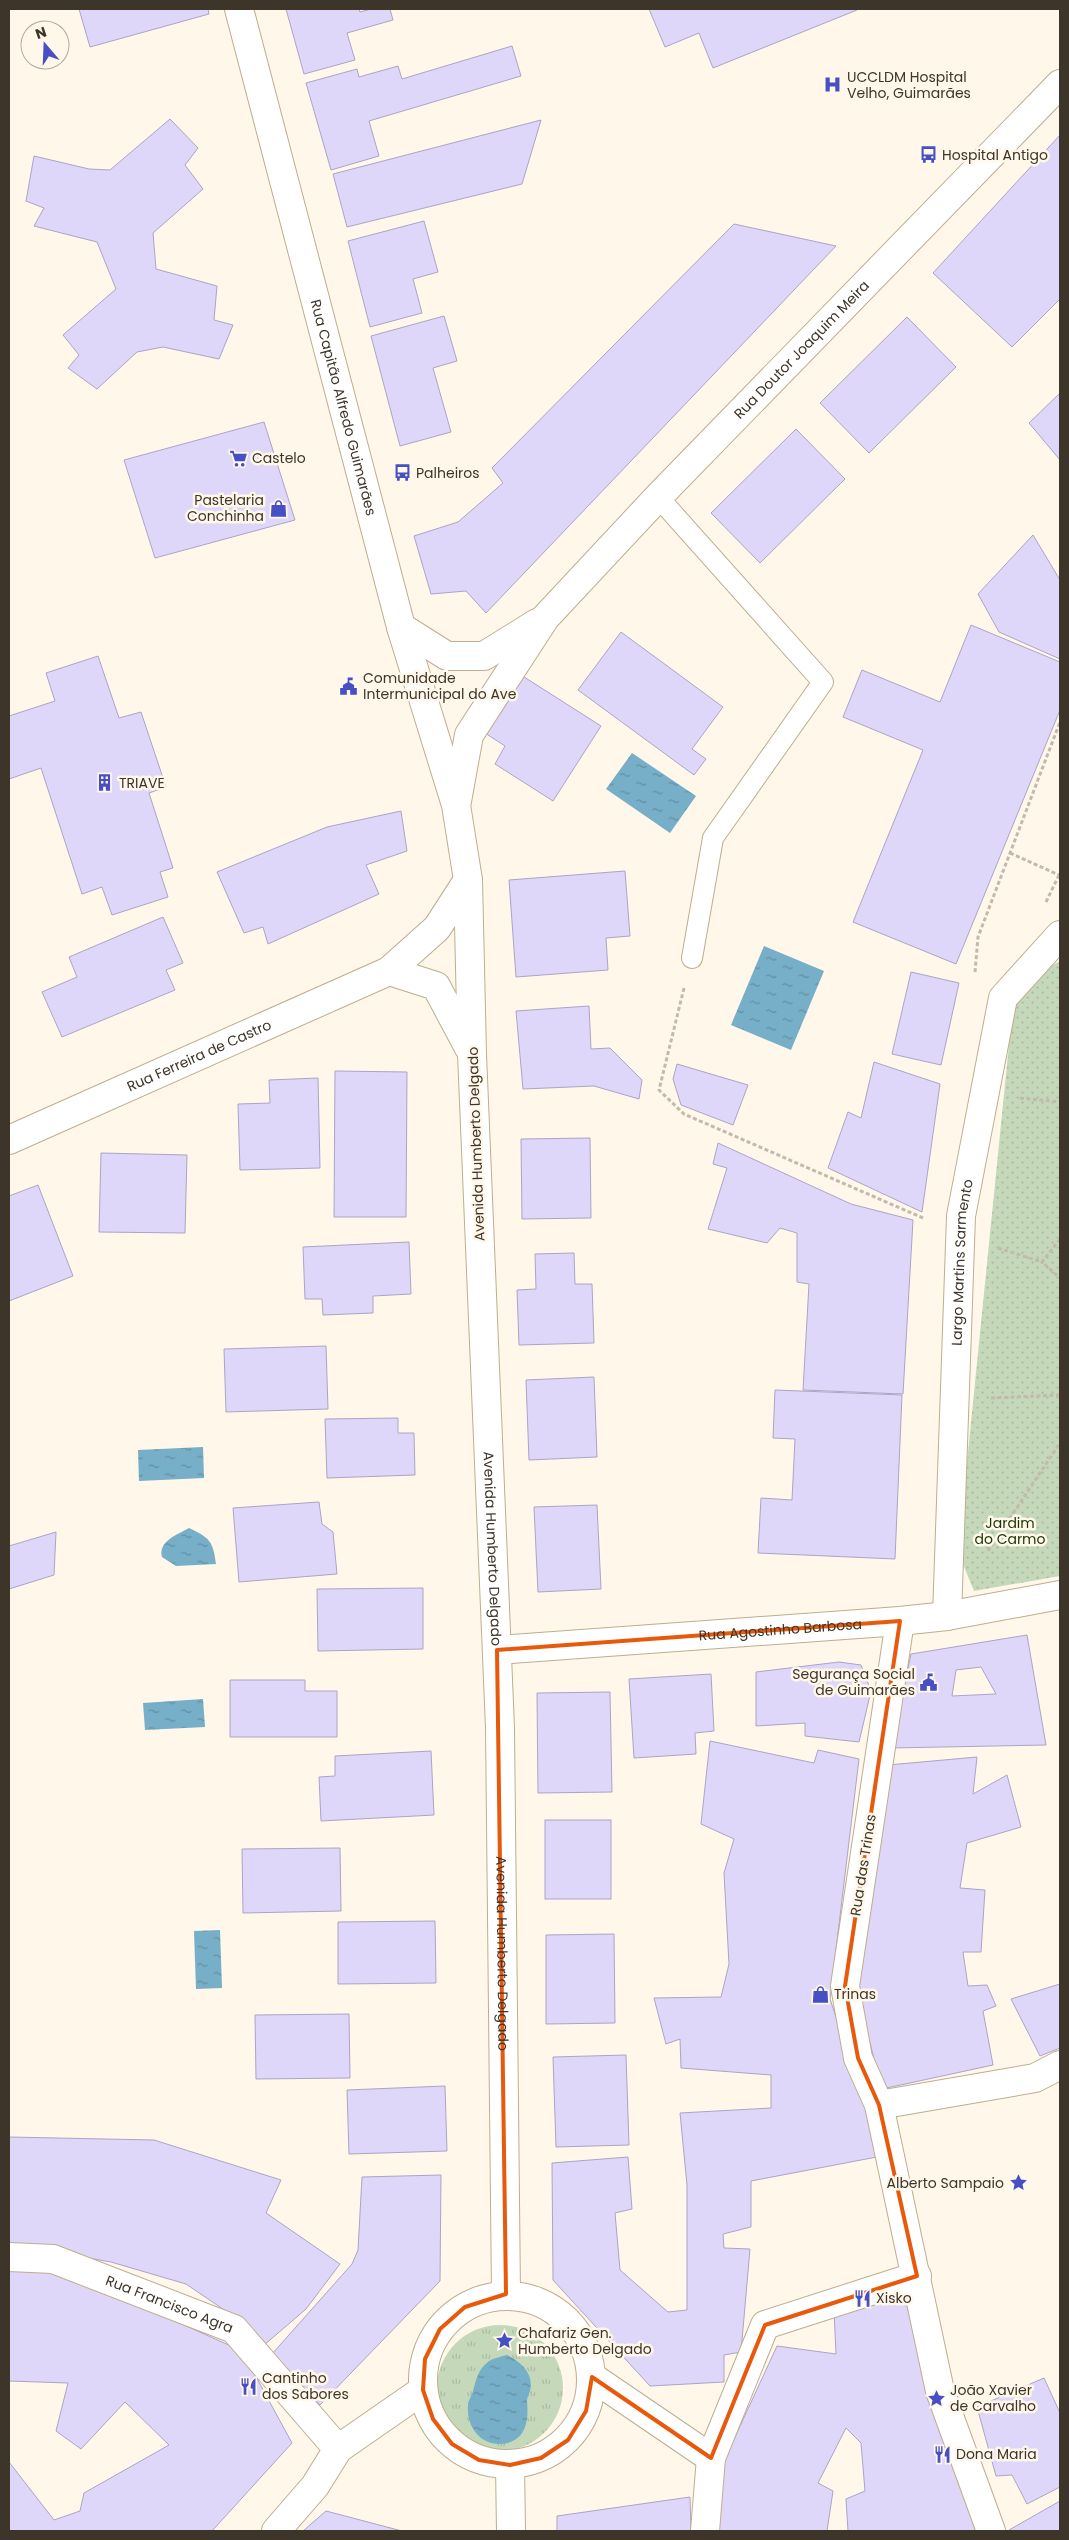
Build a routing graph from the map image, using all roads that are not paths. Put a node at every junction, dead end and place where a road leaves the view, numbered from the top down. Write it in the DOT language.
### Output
graph roads {
  1 [pos="239,9"];
  2 [pos="1060,84"];
  3 [pos="658,497"];
  4 [pos="545,618"];
  5 [pos="401,627"];
  6 [pos="456,805"];
  7 [pos="468,880"];
  8 [pos="1060,935"];
  9 [pos="692,958"];
  10 [pos="390,971"];
  11 [pos="472,1054"];
  12 [pos="9,1140"];
  13 [pos="1060,1595"];
  14 [pos="947,1616"];
  15 [pos="900,1621"];
  16 [pos="497,1650"];
  17 [pos="1060,2065"];
  18 [pos="879,2105"];
  19 [pos="9,2257"];
  20 [pos="917,2276"];
  21 [pos="506,2294"];
  22 [pos="592,2377"];
  23 [pos="423,2390"];
  24 [pos="338,2449"];
  25 [pos="711,2458"];
  26 [pos="510,2465"];
  27 [pos="276,2531"];
  28 [pos="511,2531"];
  29 [pos="706,2531"];
  30 [pos="991,2531"];
  1 -- 5 [label="street, Rua Capitão Alfredo Guimarães"];
  2 -- 3 [label="street, Rua Doutor Joaquim Meira"];
  3 -- 4 [label="street, Rua Doutor Joaquim Meira"];
  3 -- 9 [label="lane"];
  4 -- 5 [label="street, Rua Doutor Joaquim Meira"];
  4 -- 6 [label="street, Rua Doutor Joaquim Meira"];
  5 -- 6 [label="street, Rua Capitão Alfredo Guimarães"];
  6 -- 7 [label="street, Avenida Humberto Delgado"];
  7 -- 10 [label="street, Rua Ferreira de Castro"];
  7 -- 11 [label="street, Avenida Humberto Delgado"];
  8 -- 14 [label="street, Largo Martins Sarmento"];
  10 -- 11 [label="street"];
  10 -- 12 [label="street, Rua Ferreira de Castro"];
  11 -- 16 [label="street, Avenida Humberto Delgado"];
  13 -- 14 [label="street, Rua Agostinho Barbosa"];
  14 -- 15 [label="street, Rua Agostinho Barbosa"];
  15 -- 16 [label="street, Rua Agostinho Barbosa"];
  15 -- 18 [label="street, Rua das Trinas"];
  16 -- 21 [label="street, Avenida Humberto Delgado"];
  17 -- 18 [label="street"];
  18 -- 20 [label="street, Rua das Trinas"];
  19 -- 24 [label="street, Rua Francisco Agra"];
  20 -- 25 [label="street"];
  20 -- 30 [label="street, Rua das Trinas"];
  21 -- 22 [label="street"];
  21 -- 23 [label="street"];
  22 -- 25 [label="street"];
  22 -- 26 [label="street"];
  23 -- 24 [label="street"];
  23 -- 26 [label="street"];
  24 -- 27 [label="street"];
  25 -- 29 [label="street"];
  26 -- 28 [label="street"];
}
